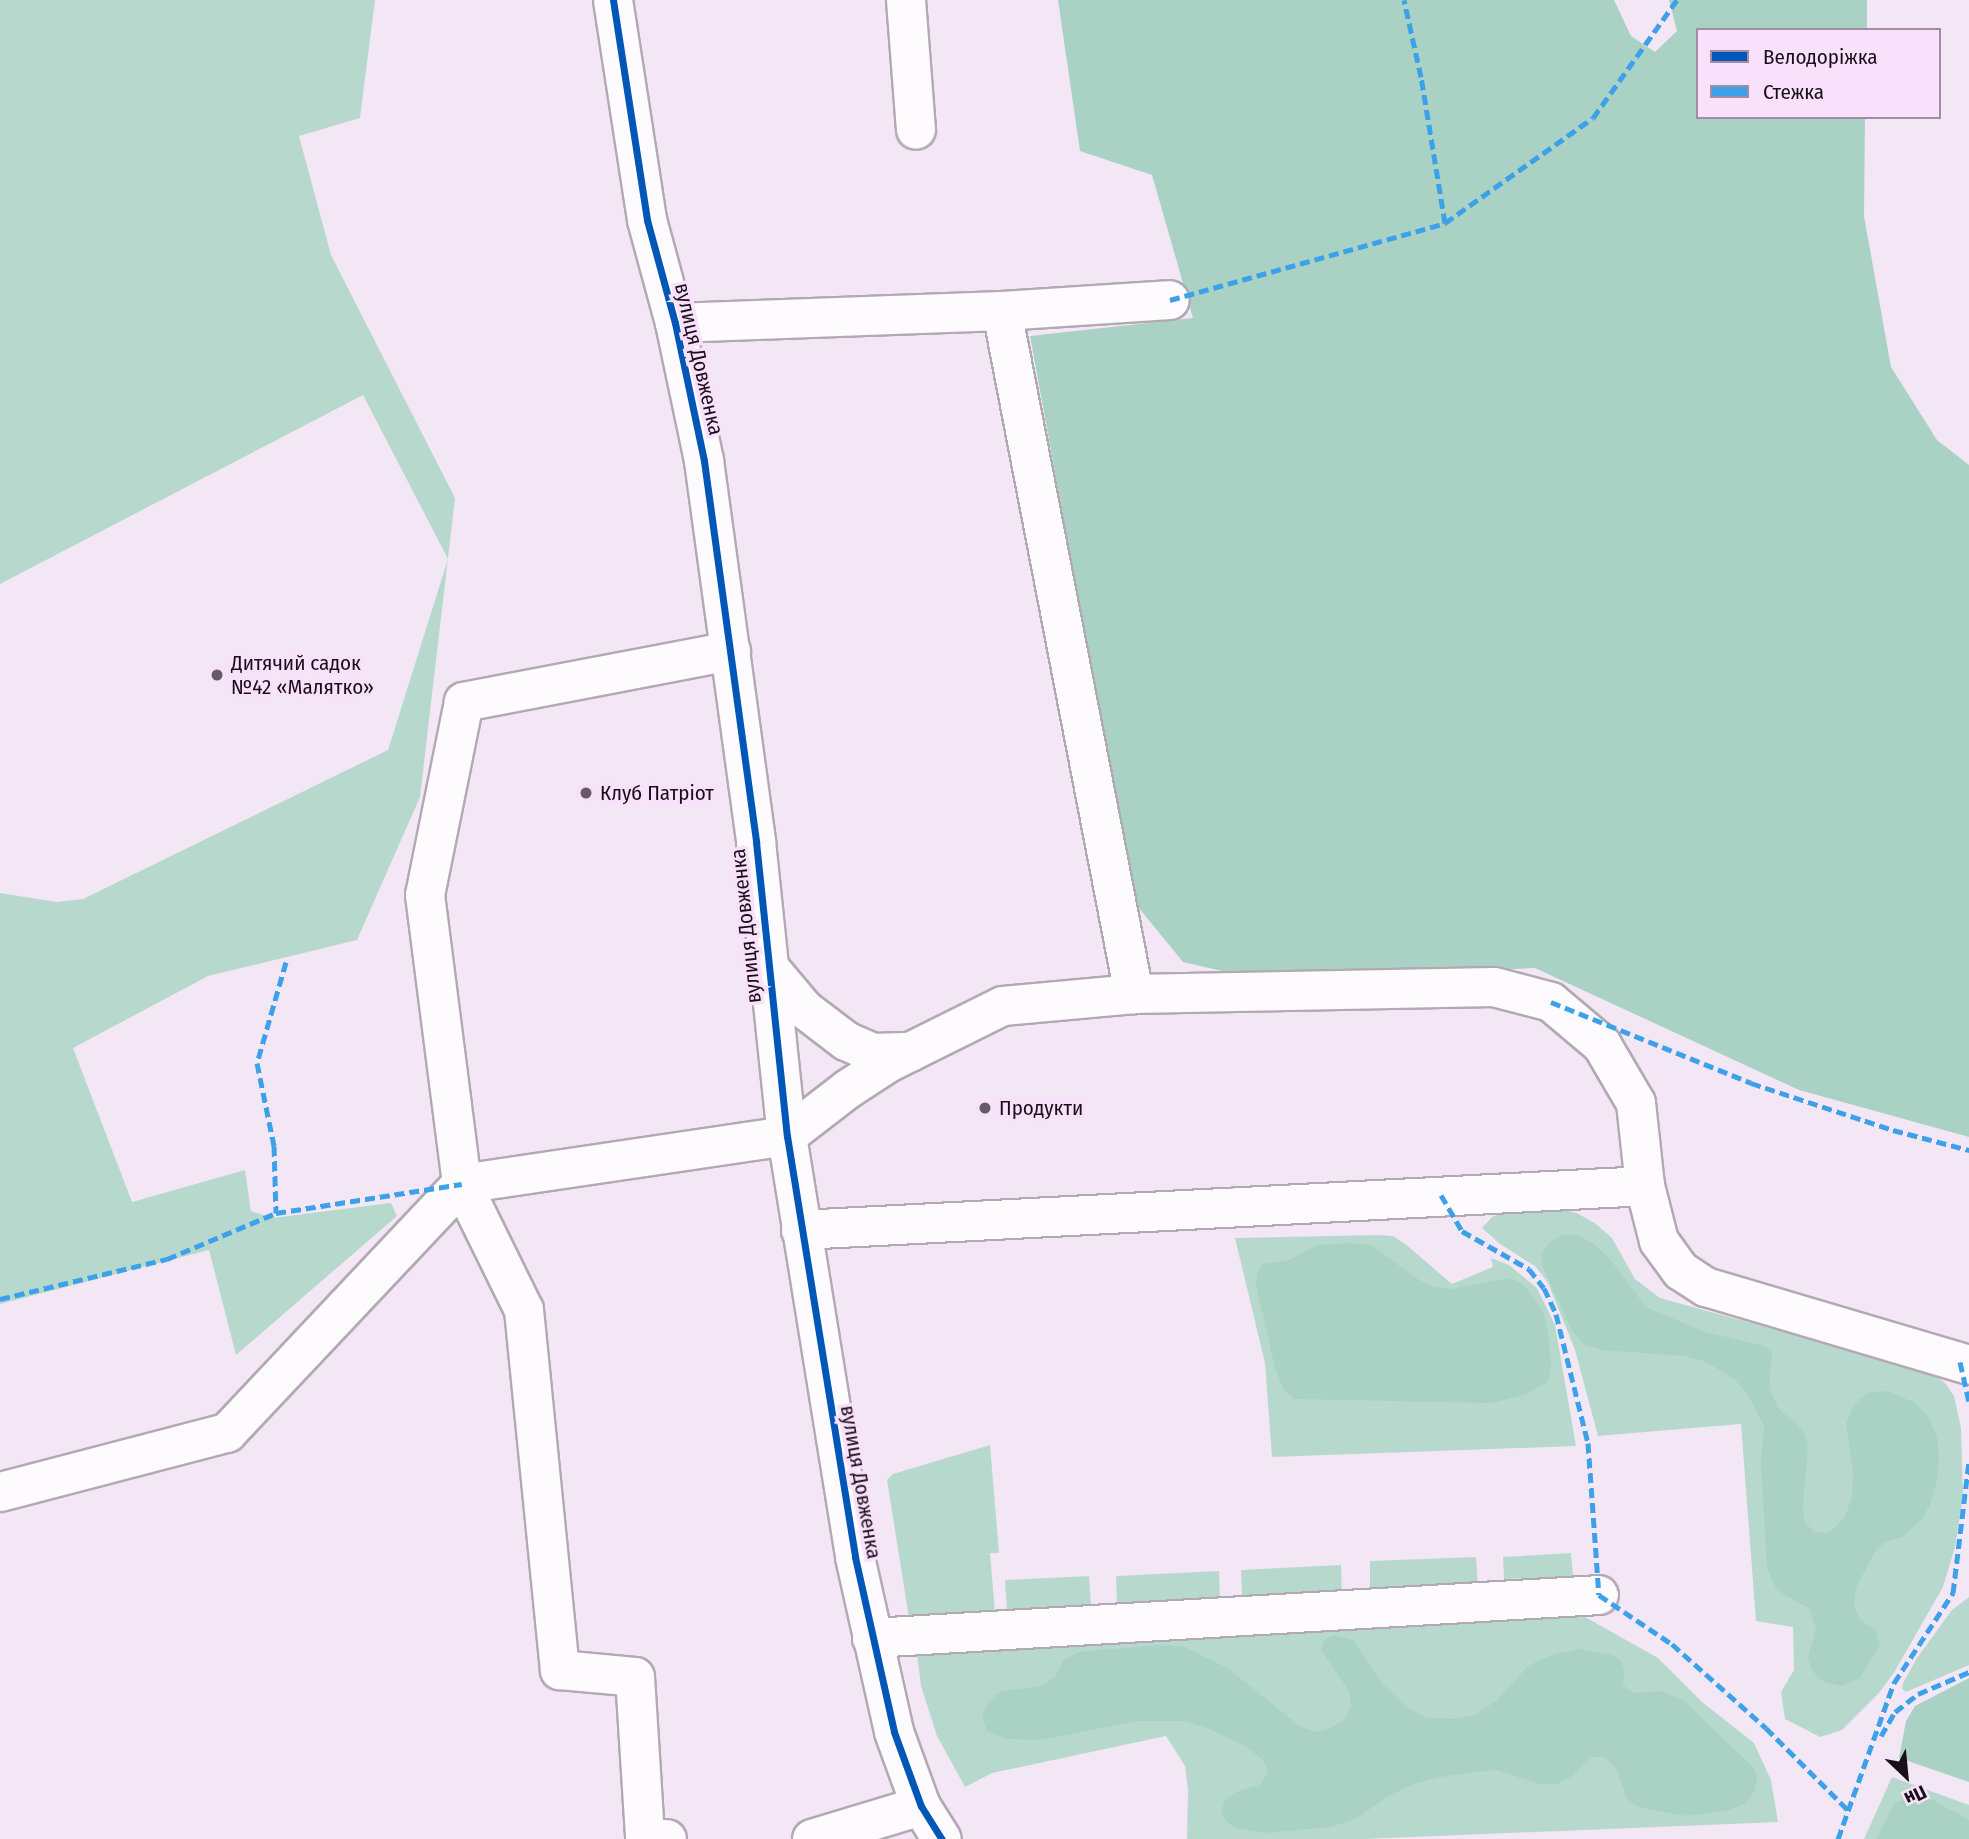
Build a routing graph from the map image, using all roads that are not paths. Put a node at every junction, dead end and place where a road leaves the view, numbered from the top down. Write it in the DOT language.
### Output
graph roads {
  1 [pos="613,0"];
  2 [pos="906,0"];
  3 [pos="916,130"];
  4 [pos="1170,300"];
  5 [pos="1002,311"];
  6 [pos="675,323"];
  7 [pos="731,651"];
  8 [pos="767,965"];
  9 [pos="1134,994"];
  10 [pos="912,1052"];
  11 [pos="787,1136"];
  12 [pos="462,1184"];
  13 [pos="1645,1186"];
  14 [pos="801,1230"];
  15 [pos="1969,1365"];
  16 [pos="0,1492"];
  17 [pos="1599,1595"];
  18 [pos="872,1638"];
  19 [pos="921,1806"];
  20 [pos="667,1839"];
  21 [pos="812,1839"];
  22 [pos="942,1839"];
  1 -- 6 [label="street, вулиця Довженка"];
  2 -- 3 [label="street"];
  4 -- 5 [label="street"];
  5 -- 6 [label="street"];
  5 -- 9 [label="street"];
  6 -- 7 [label="street, вулиця Довженка"];
  7 -- 8 [label="street, вулиця Довженка"];
  7 -- 12 [label="street"];
  8 -- 10 [label="street"];
  8 -- 11 [label="street, вулиця Довженка"];
  9 -- 10 [label="street"];
  9 -- 13 [label="street"];
  10 -- 11 [label="street"];
  11 -- 12 [label="street"];
  11 -- 14 [label="street, вулиця Довженка"];
  12 -- 16 [label="street"];
  12 -- 20 [label="street"];
  13 -- 14 [label="street"];
  13 -- 15 [label="street"];
  14 -- 18 [label="street, вулиця Довженка"];
  17 -- 18 [label="street"];
  18 -- 19 [label="street, вулиця Довженка"];
  19 -- 21 [label="street"];
  19 -- 22 [label="street, вулиця Довженка"];
}
